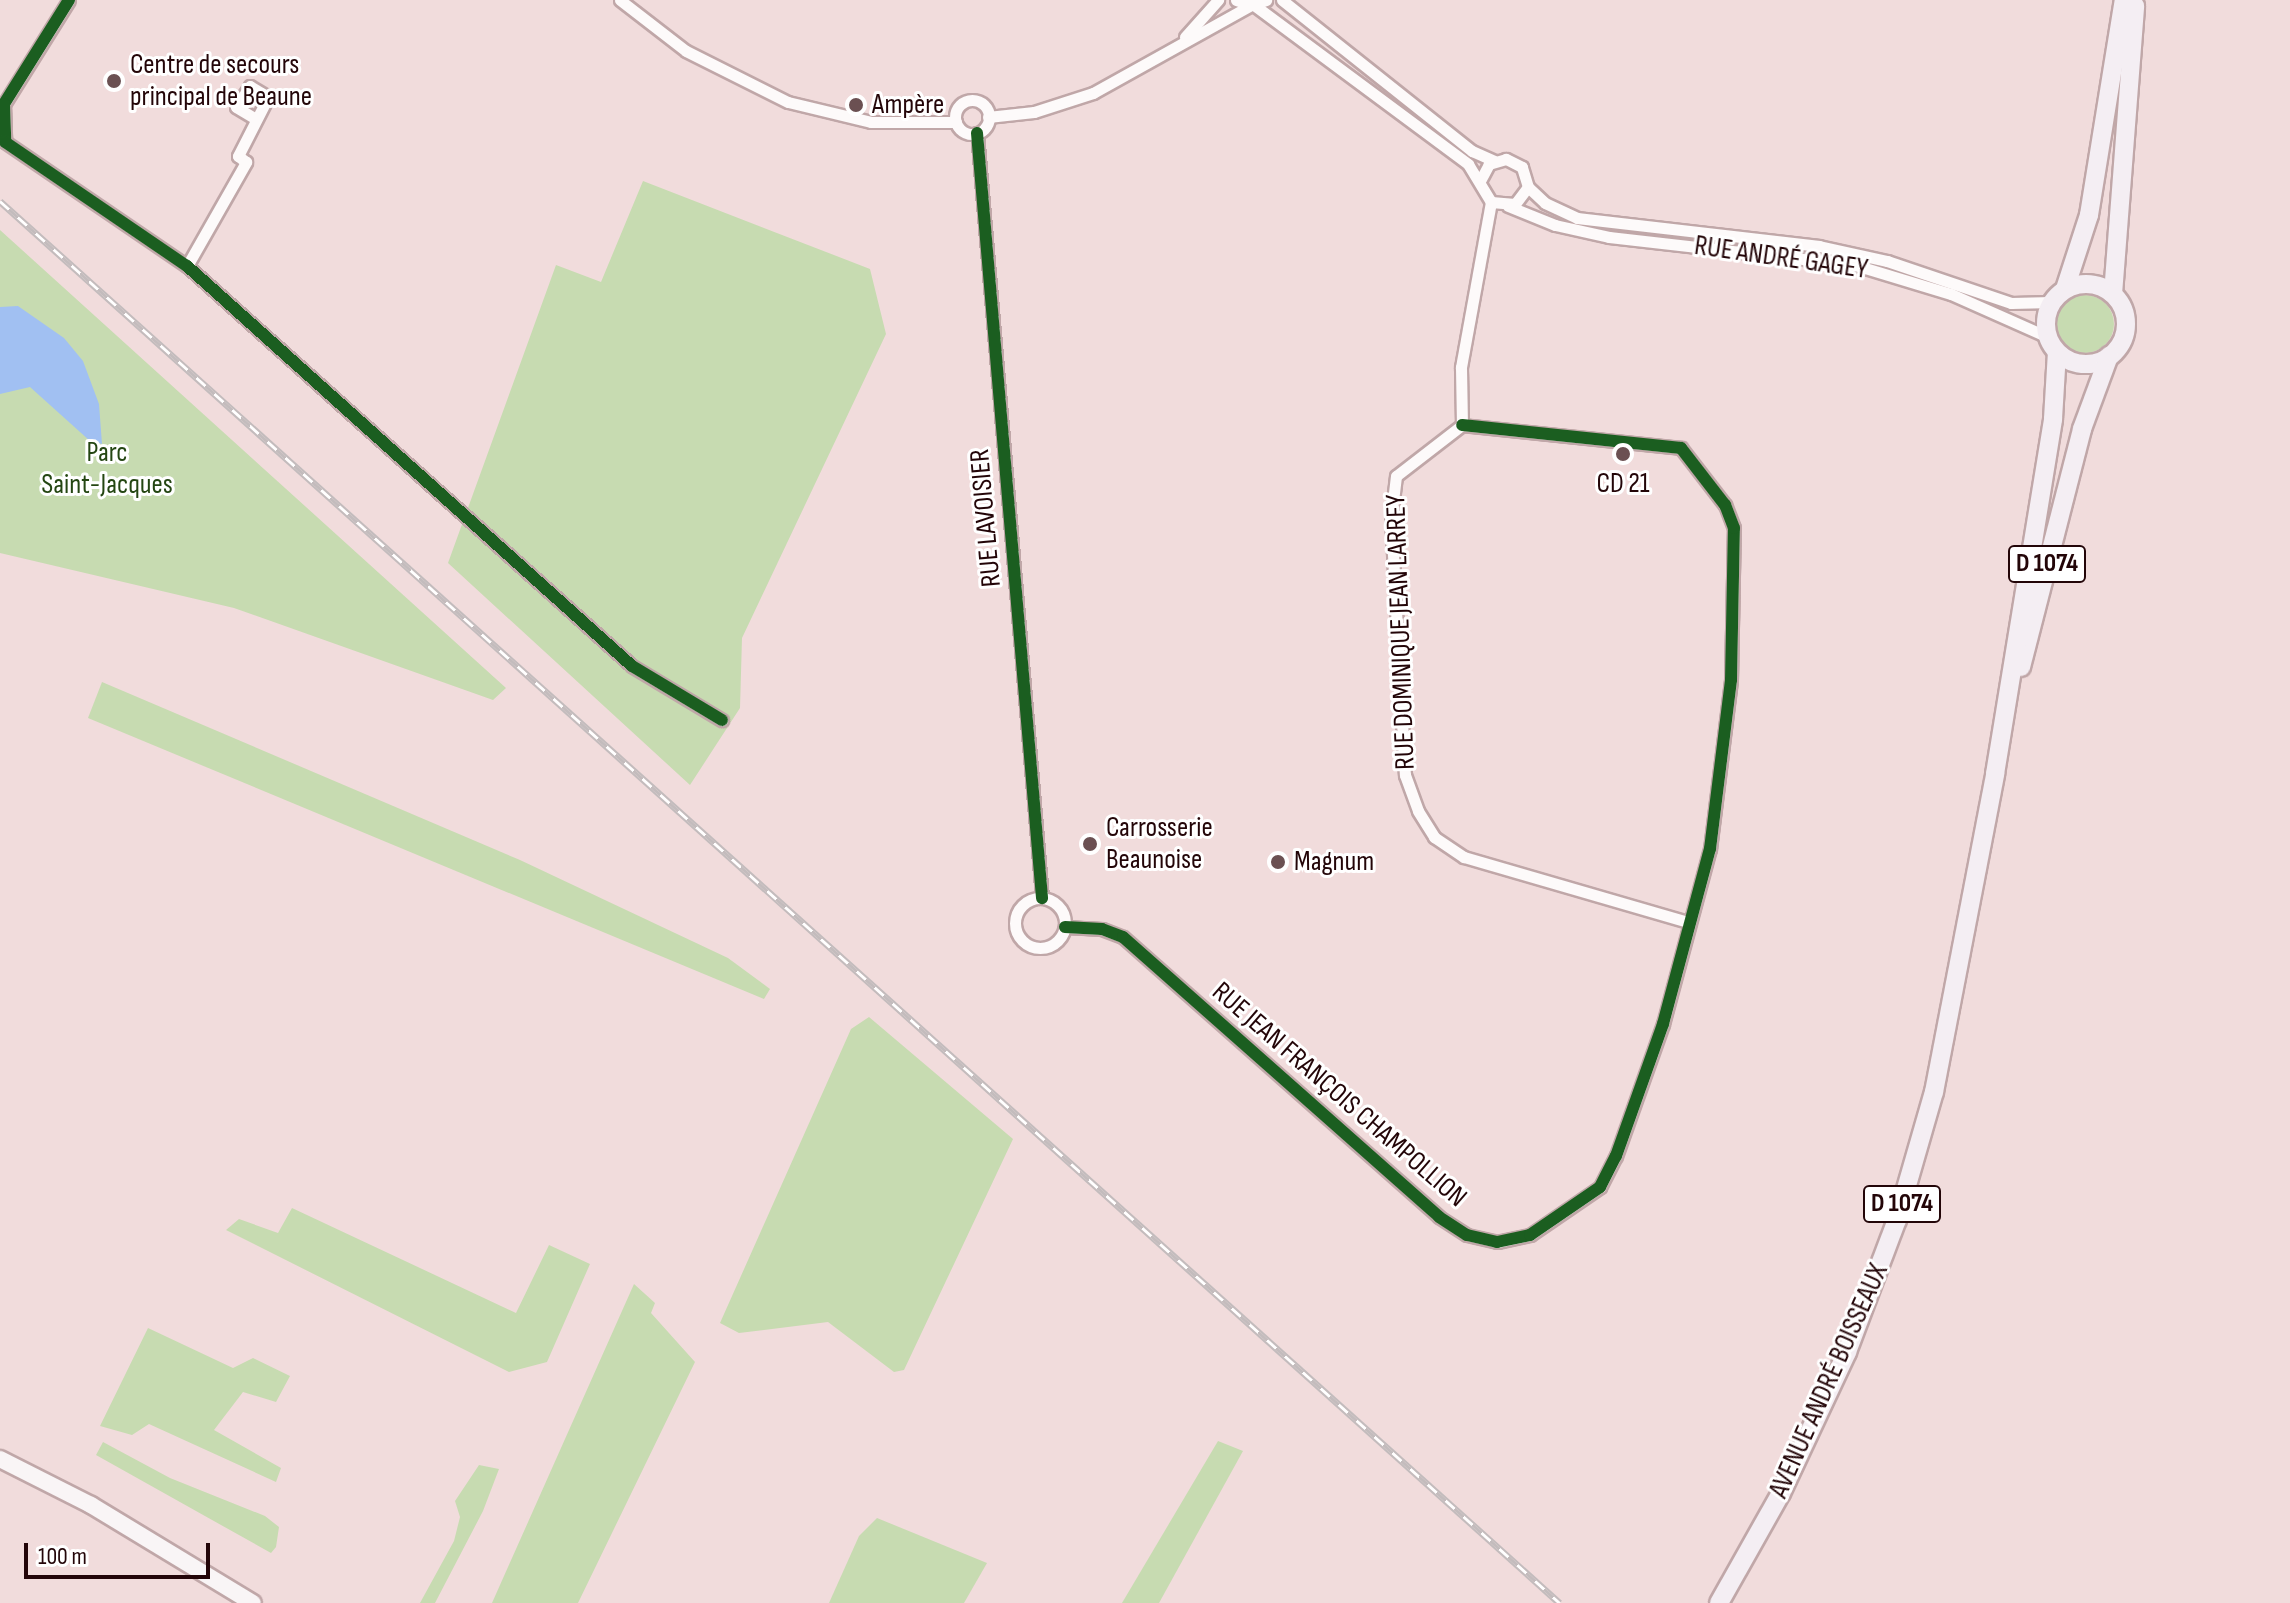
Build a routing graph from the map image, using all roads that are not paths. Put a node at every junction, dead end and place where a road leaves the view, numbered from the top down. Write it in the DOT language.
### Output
graph roads {
  1 [pos="69,0"];
  2 [pos="620,0"];
  3 [pos="1218,0"];
  4 [pos="1236,0"];
  5 [pos="1282,0"];
  6 [pos="2124,0"];
  7 [pos="2135,0"];
  8 [pos="1257,3"];
  9 [pos="1176,46"];
  10 [pos="988,117"];
  11 [pos="256,119"];
  12 [pos="956,122"];
  13 [pos="977,133"];
  14 [pos="2,137"];
  15 [pos="1494,161"];
  16 [pos="1481,179"];
  17 [pos="1528,187"];
  18 [pos="1491,202"];
  19 [pos="1508,206"];
  20 [pos="187,266"];
  21 [pos="2113,294"];
  22 [pos="2058,295"];
  23 [pos="2052,345"];
  24 [pos="2109,356"];
  25 [pos="1462,425"];
  26 [pos="722,720"];
  27 [pos="1995,774"];
  28 [pos="1042,898"];
  29 [pos="1688,922"];
  30 [pos="1065,927"];
  31 [pos="0,1459"];
  32 [pos="253,1603"];
  33 [pos="1719,1603"];
  1 -- 14 [label="street"];
  2 -- 12 [label="street"];
  3 -- 9 [label="street"];
  4 -- 8 [label="street"];
  5 -- 15 [label="street"];
  6 -- 22 [label="main road"];
  7 -- 21 [label="main road"];
  8 -- 9 [label="street"];
  8 -- 16 [label="street"];
  9 -- 10 [label="street"];
  10 -- 12 [label="street"];
  10 -- 13 [label="street"];
  11 -- 20 [label="street"];
  12 -- 13 [label="street"];
  13 -- 28 [label="street, RUE LAVOISIER"];
  14 -- 20 [label="street"];
  15 -- 16 [label="street"];
  15 -- 17 [label="street"];
  16 -- 18 [label="street"];
  17 -- 19 [label="street"];
  17 -- 22 [label="street, RUE ANDRÉ GAGEY"];
  18 -- 19 [label="street"];
  18 -- 25 [label="street"];
  19 -- 23 [label="street, RUE ANDRÉ GAGEY"];
  20 -- 26 [label="street"];
  21 -- 22 [label="main road"];
  21 -- 24 [label="main road"];
  22 -- 23 [label="main road"];
  23 -- 24 [label="main road"];
  23 -- 27 [label="main road, AVENUE ANDRÉ BOISSEAUX / D 1074"];
  24 -- 27 [label="main road, AVENUE ANDRÉ BOISSEAUX / D 1074"];
  25 -- 29 [label="street, RUE JEAN FRANÇOIS CHAMPOLLION"];
  25 -- 29 [label="street, RUE DOMINIQUE JEAN LARREY"];
  27 -- 33 [label="main road, AVENUE ANDRÉ BOISSEAUX / D 1074"];
  28 -- 30 [label="street"];
  28 -- 30 [label="street"];
  29 -- 30 [label="street, RUE JEAN FRANÇOIS CHAMPOLLION"];
  31 -- 32 [label="main road"];
}
